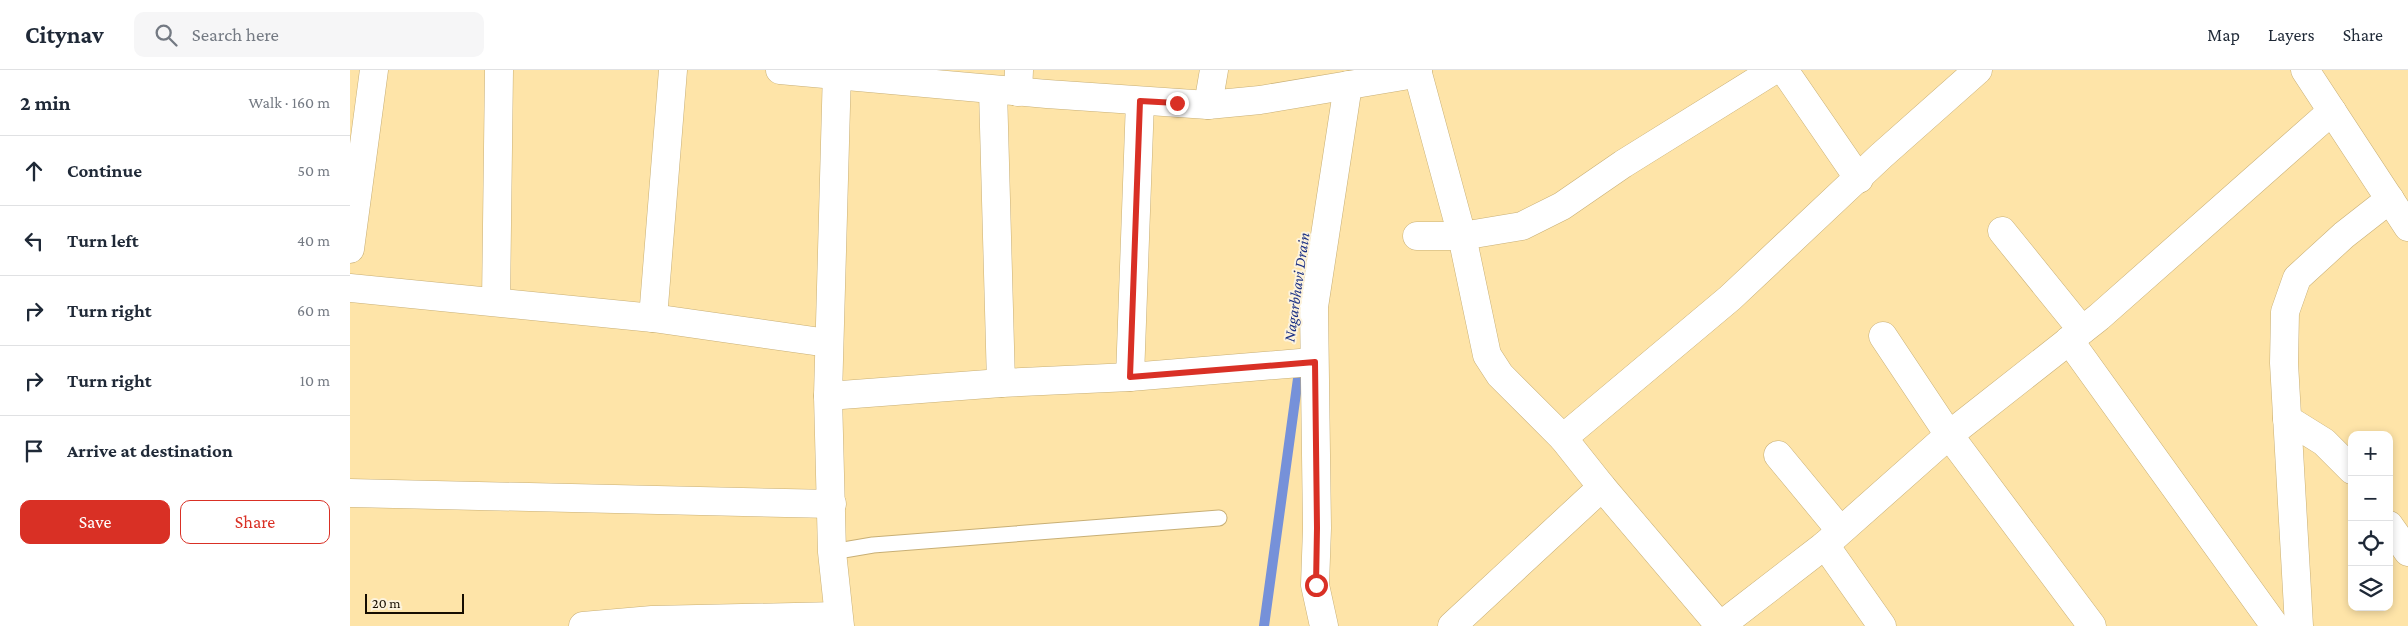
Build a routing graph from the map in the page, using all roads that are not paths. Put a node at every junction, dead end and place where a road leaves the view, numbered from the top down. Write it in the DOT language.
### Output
graph roads {
  1 [pos="374,70"];
  2 [pos="500,70"];
  3 [pos="673,70"];
  4 [pos="780,70"];
  5 [pos="1214,70"];
  6 [pos="1774,70"];
  7 [pos="1784,70"];
  8 [pos="1978,70"];
  9 [pos="2305,70"];
  10 [pos="1413,72"];
  11 [pos="837,73"];
  12 [pos="1010,84"];
  13 [pos="1348,85"];
  14 [pos="1140,101"];
  15 [pos="1208,106"];
  16 [pos="2332,111"];
  17 [pos="1858,179"];
  18 [pos="2390,199"];
  19 [pos="2408,227"];
  20 [pos="2002,232"];
  21 [pos="1417,236"];
  22 [pos="1462,236"];
  23 [pos="350,249"];
  24 [pos="350,288"];
  25 [pos="496,302"];
  26 [pos="654,318"];
  27 [pos="2076,335"];
  28 [pos="1883,336"];
  29 [pos="828,343"];
  30 [pos="1313,362"];
  31 [pos="1130,377"];
  32 [pos="1001,383"];
  33 [pos="828,396"];
  34 [pos="2287,419"];
  35 [pos="1949,435"];
  36 [pos="1563,438"];
  37 [pos="1778,455"];
  38 [pos="2348,466"];
  39 [pos="1602,487"];
  40 [pos="350,493"];
  41 [pos="832,504"];
  42 [pos="1219,518"];
  43 [pos="2393,531"];
  44 [pos="1832,538"];
  45 [pos="832,552"];
  46 [pos="2408,552"];
  47 [pos="839,621"];
  48 [pos="584,626"];
  49 [pos="1324,626"];
  50 [pos="1452,626"];
  51 [pos="1882,626"];
  52 [pos="2092,626"];
  53 [pos="2276,626"];
  54 [pos="2299,626"];
  1 -- 23 [label="street"];
  2 -- 25 [label="street"];
  3 -- 26 [label="street"];
  4 -- 11 [label="street"];
  5 -- 15 [label="street"];
  6 -- 22 [label="street"];
  7 -- 17 [label="street"];
  8 -- 17 [label="street"];
  9 -- 16 [label="street"];
  10 -- 13 [label="street"];
  10 -- 22 [label="street"];
  11 -- 12 [label="street"];
  11 -- 29 [label="street"];
  12 -- 14 [label="street"];
  12 -- 32 [label="street"];
  13 -- 15 [label="street"];
  13 -- 30 [label="street"];
  14 -- 15 [label="street"];
  14 -- 31 [label="street"];
  16 -- 18 [label="street"];
  16 -- 27 [label="street"];
  17 -- 36 [label="street"];
  18 -- 19 [label="street"];
  18 -- 34 [label="street"];
  20 -- 27 [label="street"];
  21 -- 22 [label="street"];
  22 -- 36 [label="street"];
  24 -- 25 [label="street"];
  25 -- 26 [label="street"];
  26 -- 29 [label="street"];
  27 -- 35 [label="street"];
  27 -- 53 [label="street"];
  28 -- 35 [label="street"];
  29 -- 33 [label="street"];
  30 -- 31 [label="street"];
  30 -- 49 [label="street"];
  31 -- 32 [label="street"];
  32 -- 33 [label="street"];
  33 -- 41 [label="street"];
  34 -- 38 [label="street"];
  34 -- 54 [label="street"];
  35 -- 44 [label="street"];
  35 -- 52 [label="street"];
  36 -- 39 [label="street"];
  37 -- 44 [label="street"];
  39 -- 44 [label="street"];
  39 -- 50 [label="street"];
  40 -- 41 [label="street"];
  41 -- 45 [label="street"];
  42 -- 45 [label="lane"];
  43 -- 46 [label="street"];
  44 -- 51 [label="street"];
  45 -- 47 [label="street"];
  47 -- 48 [label="street"];
}
